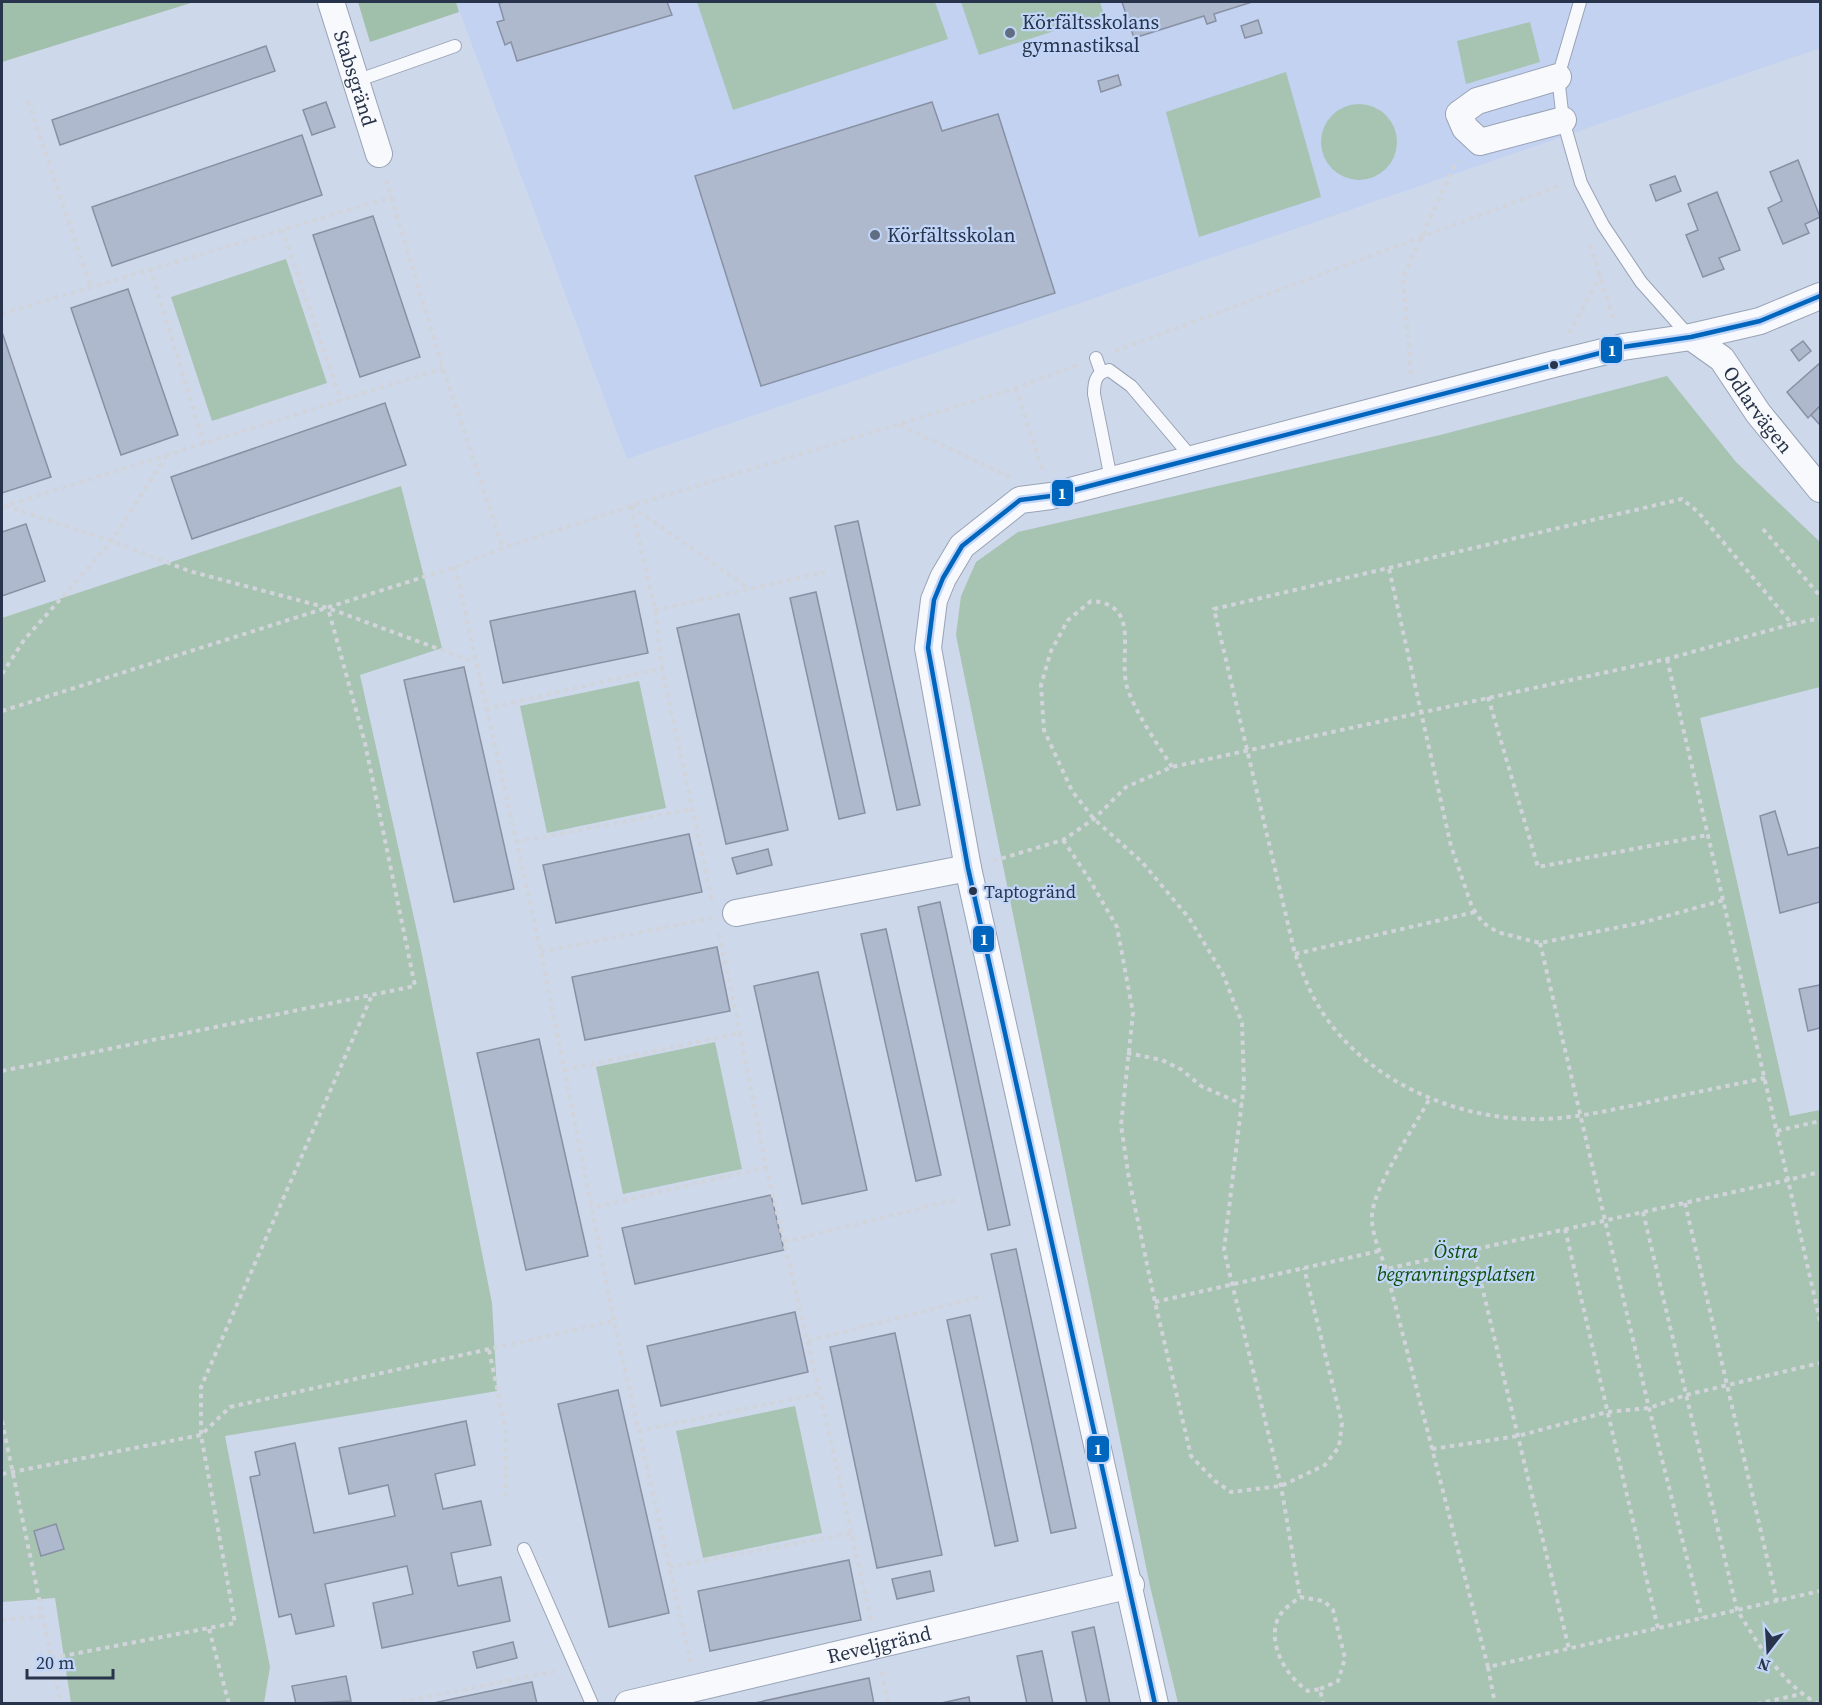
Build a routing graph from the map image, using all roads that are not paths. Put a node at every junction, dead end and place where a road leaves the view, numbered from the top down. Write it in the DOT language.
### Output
graph roads {
  1 [pos="331,2"];
  2 [pos="1580,2"];
  3 [pos="455,46"];
  4 [pos="1558,77"];
  5 [pos="356,81"];
  6 [pos="1563,120"];
  7 [pos="379,154"];
  8 [pos="1821,296"];
  9 [pos="1691,337"];
  10 [pos="1096,358"];
  11 [pos="1101,372"];
  12 [pos="1192,458"];
  13 [pos="1112,479"];
  14 [pos="1821,489"];
  15 [pos="968,868"];
  16 [pos="726,915"];
  17 [pos="524,1549"];
  18 [pos="1131,1585"];
  19 [pos="592,1704"];
  20 [pos="628,1704"];
  21 [pos="1155,1704"];
  1 -- 5 [label="street, Stabsgränd"];
  2 -- 4 [label="lane"];
  3 -- 5 [label="lane"];
  4 -- 6 [label="lane"];
  4 -- 6 [label="street"];
  5 -- 7 [label="street, Stabsgränd"];
  6 -- 9 [label="lane"];
  8 -- 9 [label="street"];
  9 -- 12 [label="street"];
  9 -- 14 [label="street, Odlarvägen"];
  10 -- 11 [label="lane"];
  11 -- 12 [label="lane"];
  11 -- 13 [label="lane"];
  12 -- 13 [label="street"];
  13 -- 15 [label="street"];
  15 -- 16 [label="street"];
  15 -- 18 [label="street"];
  17 -- 19 [label="lane"];
  18 -- 20 [label="street, Reveljgränd"];
  18 -- 21 [label="street"];
}
